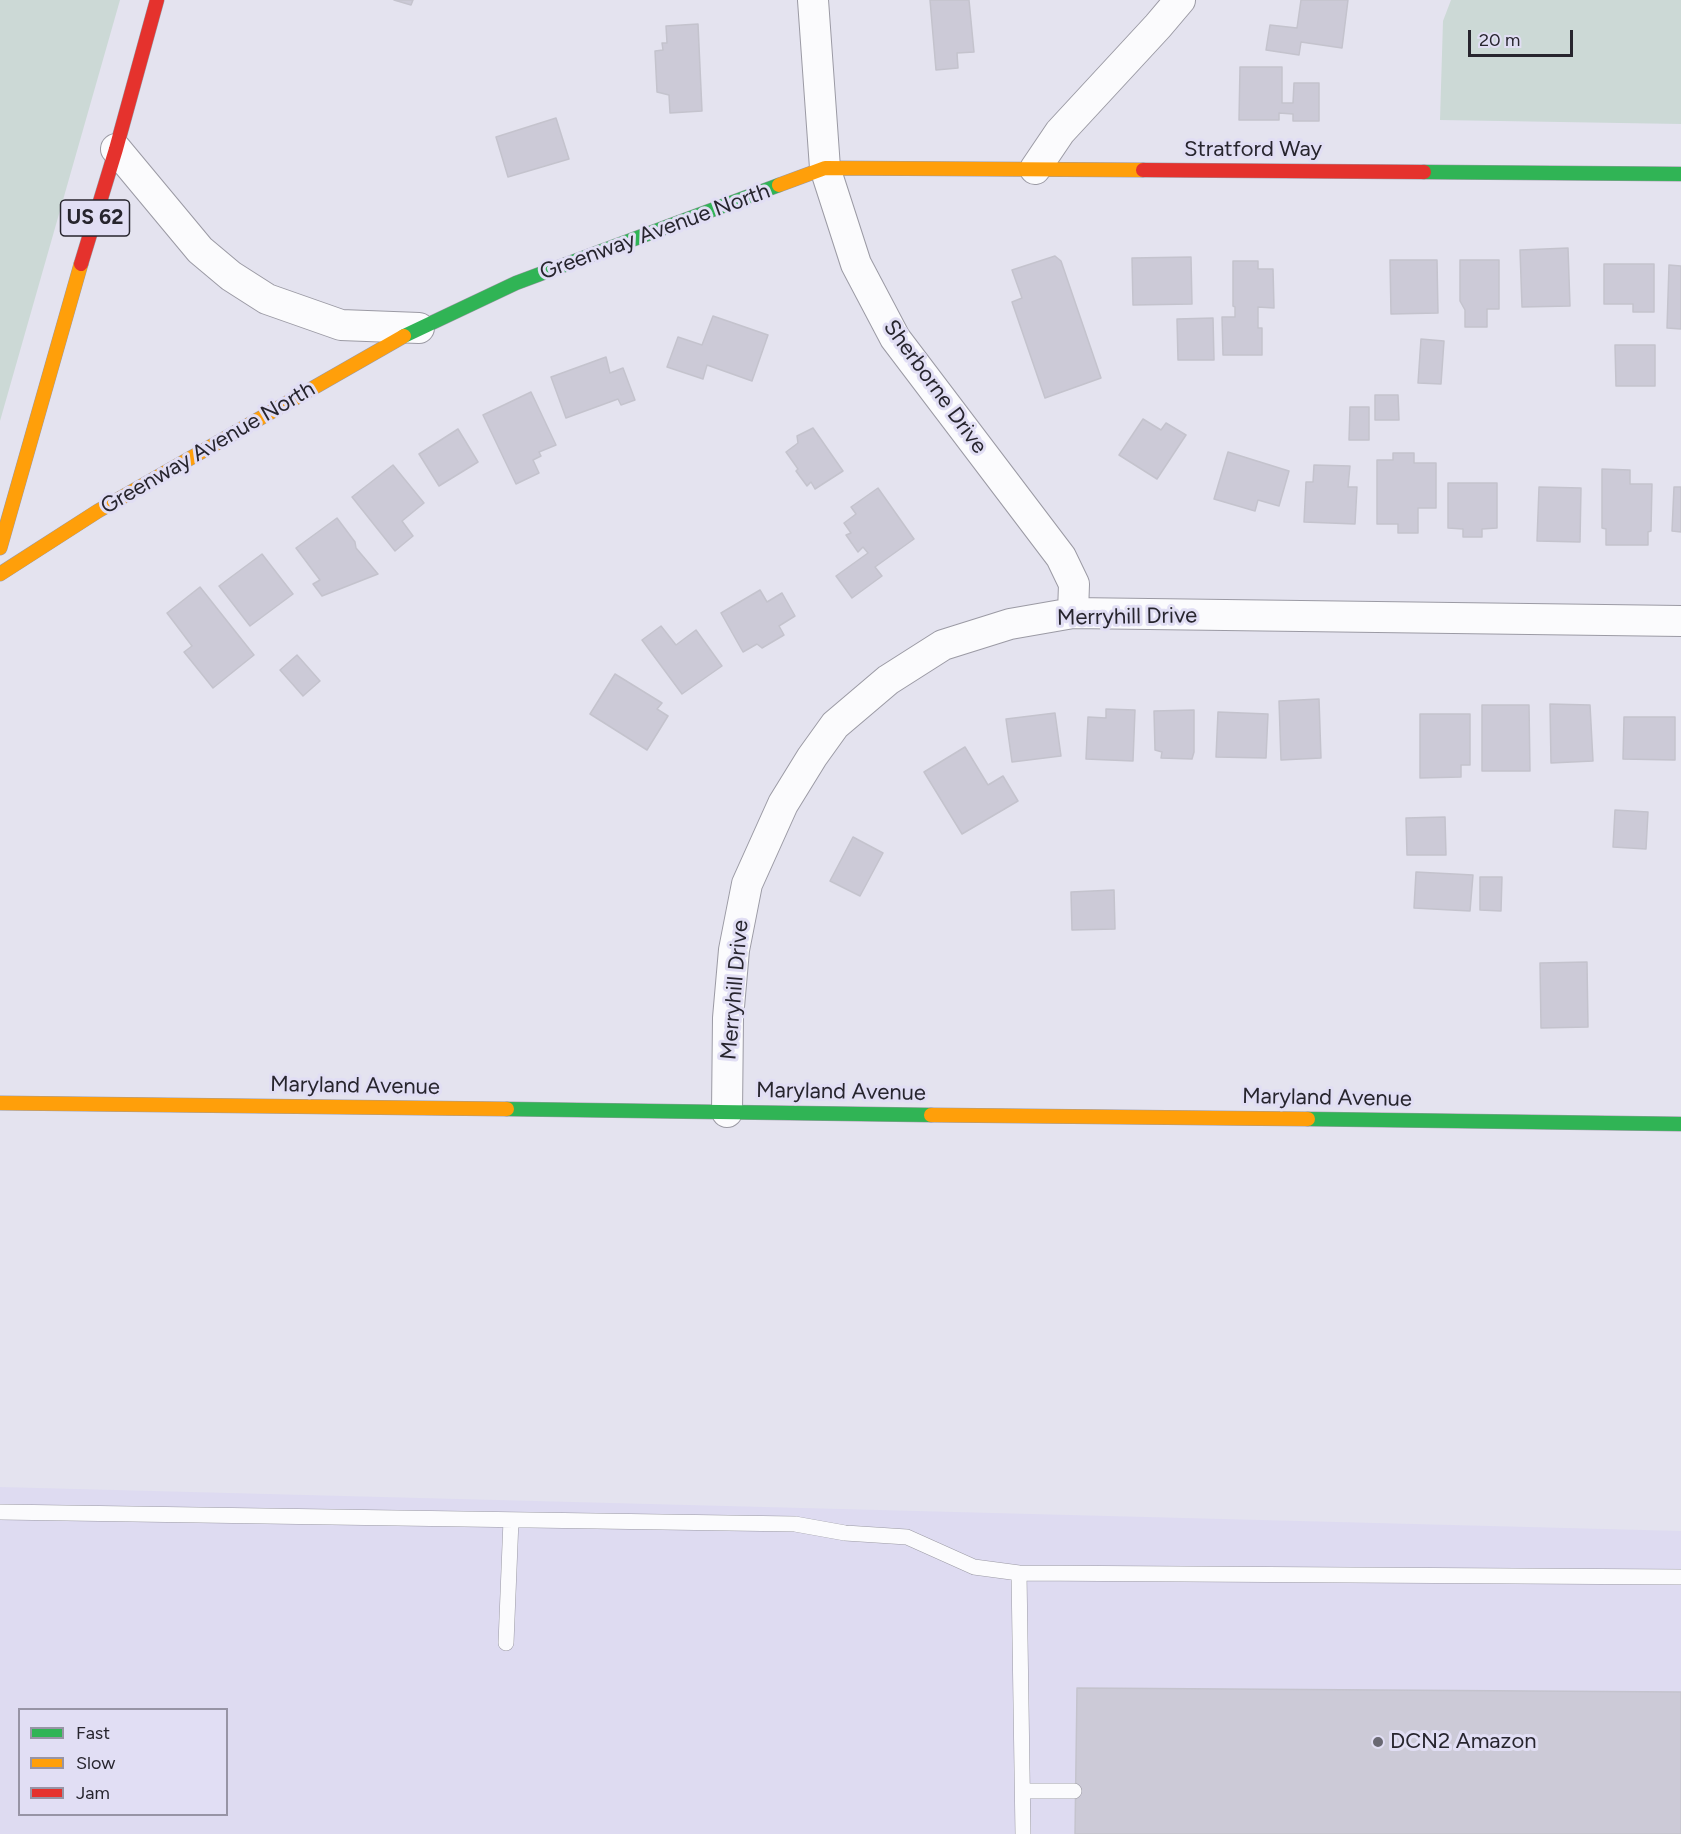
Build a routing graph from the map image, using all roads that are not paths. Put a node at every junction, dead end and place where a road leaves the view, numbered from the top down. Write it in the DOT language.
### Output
graph roads {
  1 [pos="157,0"];
  2 [pos="813,0"];
  3 [pos="1180,0"];
  4 [pos="116,149"];
  5 [pos="825,168"];
  6 [pos="1035,169"];
  7 [pos="1681,174"];
  8 [pos="419,328"];
  9 [pos="0,548"];
  10 [pos="0,574"];
  11 [pos="1073,614"];
  12 [pos="1681,621"];
  13 [pos="0,1103"];
  14 [pos="727,1112"];
  15 [pos="1681,1124"];
  16 [pos="0,1512"];
  17 [pos="511,1520"];
  18 [pos="1019,1573"];
  19 [pos="1681,1577"];
  20 [pos="506,1643"];
  21 [pos="1023,1791"];
  22 [pos="1074,1791"];
  23 [pos="1023,1834"];
  1 -- 4 [label="street, US 62"];
  2 -- 5 [label="street, Sherborne Drive"];
  3 -- 6 [label="street"];
  4 -- 8 [label="street, Greenway Avenue North"];
  4 -- 9 [label="street, US 62"];
  5 -- 6 [label="street, Stratford Way"];
  5 -- 8 [label="street, Greenway Avenue North"];
  5 -- 11 [label="street, Sherborne Drive"];
  6 -- 7 [label="street, Stratford Way"];
  8 -- 10 [label="street, Greenway Avenue North"];
  11 -- 12 [label="street, Merryhill Drive"];
  11 -- 14 [label="street, Merryhill Drive"];
  13 -- 14 [label="street, Maryland Avenue"];
  14 -- 15 [label="street, Maryland Avenue"];
  16 -- 17 [label="lane"];
  17 -- 18 [label="lane"];
  17 -- 20 [label="lane"];
  18 -- 19 [label="lane"];
  18 -- 21 [label="lane"];
  21 -- 22 [label="lane"];
  21 -- 23 [label="lane"];
}
